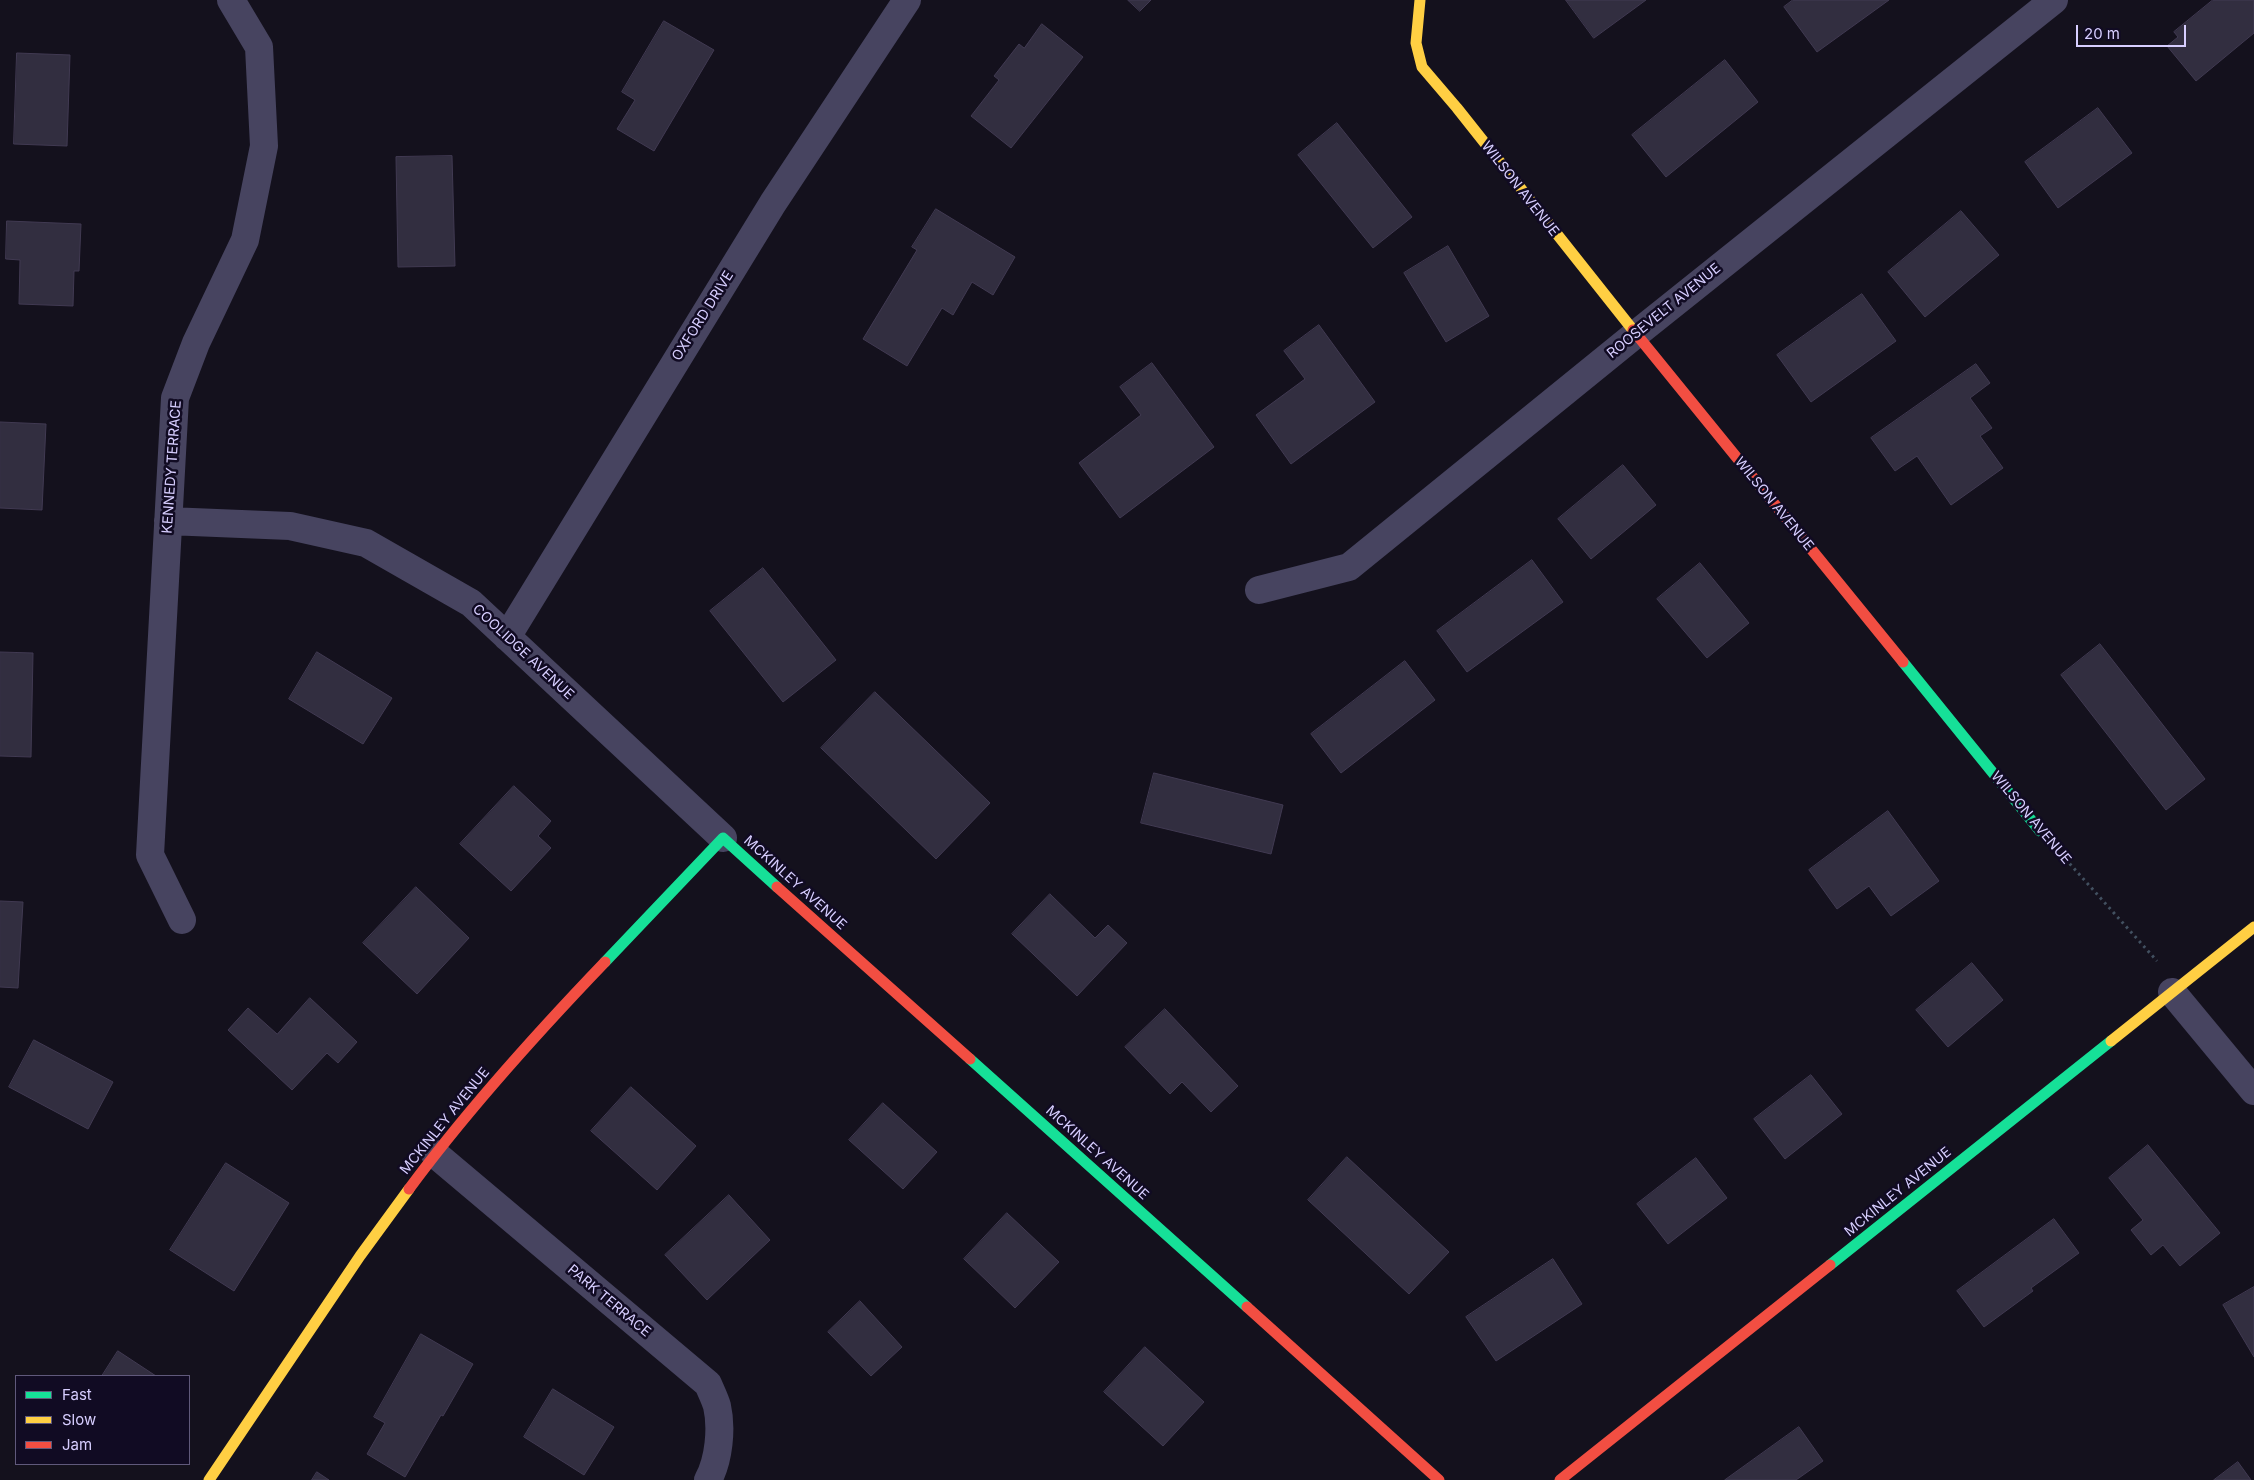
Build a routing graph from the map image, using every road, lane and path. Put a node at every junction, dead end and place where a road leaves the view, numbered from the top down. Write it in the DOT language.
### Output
graph roads {
  1 [pos="231,0"];
  2 [pos="907,0"];
  3 [pos="1420,0"];
  4 [pos="2054,0"];
  5 [pos="1636,334"];
  6 [pos="168,521"];
  7 [pos="1259,590"];
  8 [pos="507,636"];
  9 [pos="2040,831"];
  10 [pos="722,838"];
  11 [pos="182,920"];
  12 [pos="2254,927"];
  13 [pos="2161,965"];
  14 [pos="2172,992"];
  15 [pos="2254,1091"];
  16 [pos="434,1154"];
  17 [pos="210,1480"];
  18 [pos="708,1480"];
  19 [pos="1439,1480"];
  20 [pos="1560,1480"];
  1 -- 6 [label="street, KENNEDY TERRACE"];
  2 -- 8 [label="street, OXFORD DRIVE"];
  3 -- 5 [label="street, WILSON AVENUE"];
  4 -- 5 [label="street, ROOSEVELT AVENUE"];
  5 -- 7 [label="street, ROOSEVELT AVENUE"];
  5 -- 9 [label="street, WILSON AVENUE"];
  6 -- 8 [label="street, COOLIDGE AVENUE"];
  6 -- 11 [label="street, KENNEDY TERRACE"];
  8 -- 10 [label="street, COOLIDGE AVENUE"];
  9 -- 13 [label="path, WILSON AVENUE"];
  10 -- 16 [label="street, MCKINLEY AVENUE"];
  10 -- 19 [label="street, MCKINLEY AVENUE"];
  12 -- 14 [label="street, MCKINLEY AVENUE"];
  14 -- 15 [label="street"];
  14 -- 20 [label="street, MCKINLEY AVENUE"];
  16 -- 17 [label="street, MCKINLEY AVENUE"];
  16 -- 18 [label="street, PARK TERRACE"];
}
